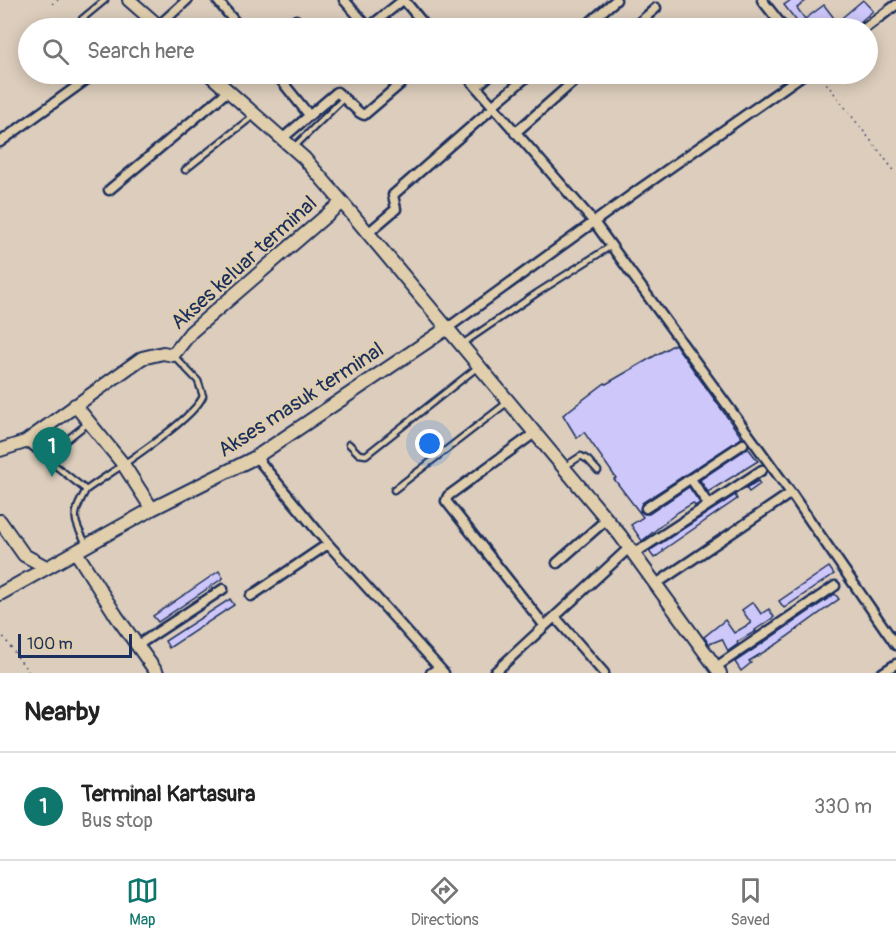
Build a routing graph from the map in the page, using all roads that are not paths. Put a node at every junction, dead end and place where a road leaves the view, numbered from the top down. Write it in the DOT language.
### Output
graph roads {
  1 [pos="105,0"];
  2 [pos="129,0"];
  3 [pos="187,0"];
  4 [pos="218,0"];
  5 [pos="345,0"];
  6 [pos="403,0"];
  7 [pos="616,0"];
  8 [pos="762,0"];
  9 [pos="896,5"];
  10 [pos="656,8"];
  11 [pos="83,18"];
  12 [pos="148,18"];
  13 [pos="168,18"];
  14 [pos="232,18"];
  15 [pos="360,18"];
  16 [pos="380,18"];
  17 [pos="419,18"];
  18 [pos="595,18"];
  19 [pos="644,18"];
  20 [pos="776,18"];
  21 [pos="878,18"];
  22 [pos="80,84"];
  23 [pos="220,84"];
  24 [pos="284,84"];
  25 [pos="400,84"];
  26 [pos="473,84"];
  27 [pos="479,84"];
  28 [pos="519,84"];
  29 [pos="571,84"];
  30 [pos="790,84"];
  31 [pos="476,87"];
  32 [pos="228,91"];
  33 [pos="340,102"];
  34 [pos="490,109"];
  35 [pos="255,114"];
  36 [pos="309,115"];
  37 [pos="515,133"];
  38 [pos="283,138"];
  39 [pos="0,142"];
  40 [pos="293,148"];
  41 [pos="185,170"];
  42 [pos="109,190"];
  43 [pos="342,202"];
  44 [pos="594,222"];
  45 [pos="368,233"];
  46 [pos="611,246"];
  47 [pos="449,327"];
  48 [pos="462,344"];
  49 [pos="173,355"];
  50 [pos="480,365"];
  51 [pos="510,401"];
  52 [pos="75,405"];
  53 [pos="88,422"];
  54 [pos="536,432"];
  55 [pos="26,442"];
  56 [pos="349,444"];
  57 [pos="743,444"];
  58 [pos="0,450"];
  59 [pos="45,457"];
  60 [pos="256,457"];
  61 [pos="123,464"];
  62 [pos="564,467"];
  63 [pos="762,470"];
  64 [pos="598,471"];
  65 [pos="691,479"];
  66 [pos="86,490"];
  67 [pos="394,490"];
  68 [pos="791,493"];
  69 [pos="708,504"];
  70 [pos="646,508"];
  71 [pos="152,509"];
  72 [pos="607,519"];
  73 [pos="0,521"];
  74 [pos="328,544"];
  75 [pos="87,546"];
  76 [pos="632,550"];
  77 [pos="76,552"];
  78 [pos="557,563"];
  79 [pos="46,567"];
  80 [pos="656,584"];
  81 [pos="835,586"];
  82 [pos="223,589"];
  83 [pos="0,594"];
  84 [pos="251,597"];
  85 [pos="555,617"];
  86 [pos="544,626"];
  87 [pos="138,645"];
  88 [pos="896,645"];
  89 [pos="896,664"];
  90 [pos="442,670"];
  91 [pos="718,670"];
  92 [pos="157,673"];
  93 [pos="431,673"];
  94 [pos="494,673"];
  95 [pos="604,673"];
  96 [pos="883,673"];
  1 -- 11 [label="lane"];
  2 -- 12 [label="street"];
  3 -- 13 [label="street"];
  4 -- 14 [label="street"];
  5 -- 15 [label="street"];
  6 -- 16 [label="street"];
  6 -- 17 [label="street"];
  7 -- 18 [label="street"];
  8 -- 20 [label="street"];
  9 -- 21 [label="street"];
  10 -- 19 [label="street"];
  22 -- 39 [label="street"];
  23 -- 32 [label="street"];
  24 -- 36 [label="street"];
  25 -- 36 [label="street"];
  26 -- 31 [label="street"];
  27 -- 31 [label="street"];
  28 -- 34 [label="street"];
  29 -- 37 [label="street"];
  30 -- 44 [label="street"];
  31 -- 34 [label="street"];
  32 -- 35 [label="street"];
  32 -- 42 [label="street"];
  33 -- 40 [label="lane"];
  34 -- 37 [label="street"];
  34 -- 45 [label="street"];
  35 -- 38 [label="street"];
  35 -- 41 [label="lane"];
  36 -- 38 [label="street"];
  37 -- 44 [label="street"];
  38 -- 40 [label="street"];
  40 -- 43 [label="street"];
  43 -- 45 [label="street"];
  43 -- 49 [label="street, Akses keluar terminal"];
  44 -- 46 [label="street"];
  44 -- 47 [label="street"];
  45 -- 47 [label="street"];
  46 -- 48 [label="lane"];
  46 -- 68 [label="street"];
  47 -- 48 [label="street"];
  47 -- 60 [label="street, Akses masuk terminal"];
  48 -- 50 [label="street"];
  49 -- 52 [label="street"];
  49 -- 61 [label="lane"];
  50 -- 51 [label="street"];
  50 -- 56 [label="lane"];
  51 -- 54 [label="street"];
  51 -- 67 [label="lane"];
  52 -- 53 [label="street"];
  52 -- 55 [label="street"];
  53 -- 59 [label="lane"];
  53 -- 61 [label="street"];
  54 -- 62 [label="street"];
  54 -- 86 [label="street"];
  55 -- 58 [label="street"];
  55 -- 59 [label="lane"];
  57 -- 65 [label="street"];
  59 -- 66 [label="lane"];
  60 -- 71 [label="street, Akses masuk terminal"];
  60 -- 74 [label="street"];
  61 -- 66 [label="lane"];
  61 -- 71 [label="street"];
  62 -- 64 [label="lane"];
  62 -- 72 [label="street"];
  63 -- 69 [label="street"];
  65 -- 69 [label="street"];
  65 -- 70 [label="street"];
  66 -- 75 [label="lane"];
  68 -- 80 [label="street"];
  68 -- 88 [label="street"];
  69 -- 76 [label="street"];
  71 -- 75 [label="street, Akses masuk terminal"];
  72 -- 76 [label="street"];
  72 -- 78 [label="street"];
  73 -- 79 [label="street"];
  74 -- 84 [label="street"];
  74 -- 90 [label="street"];
  75 -- 77 [label="street, Akses masuk terminal"];
  76 -- 80 [label="street"];
  76 -- 85 [label="street"];
  77 -- 79 [label="street, Akses masuk terminal"];
  77 -- 87 [label="street"];
  79 -- 83 [label="street, Akses masuk terminal"];
  80 -- 91 [label="street"];
  81 -- 91 [label="street"];
  82 -- 87 [label="street"];
  85 -- 86 [label="street"];
  85 -- 95 [label="street"];
  86 -- 94 [label="street"];
  87 -- 92 [label="street"];
  89 -- 96 [label="street"];
  90 -- 93 [label="street"];
}
